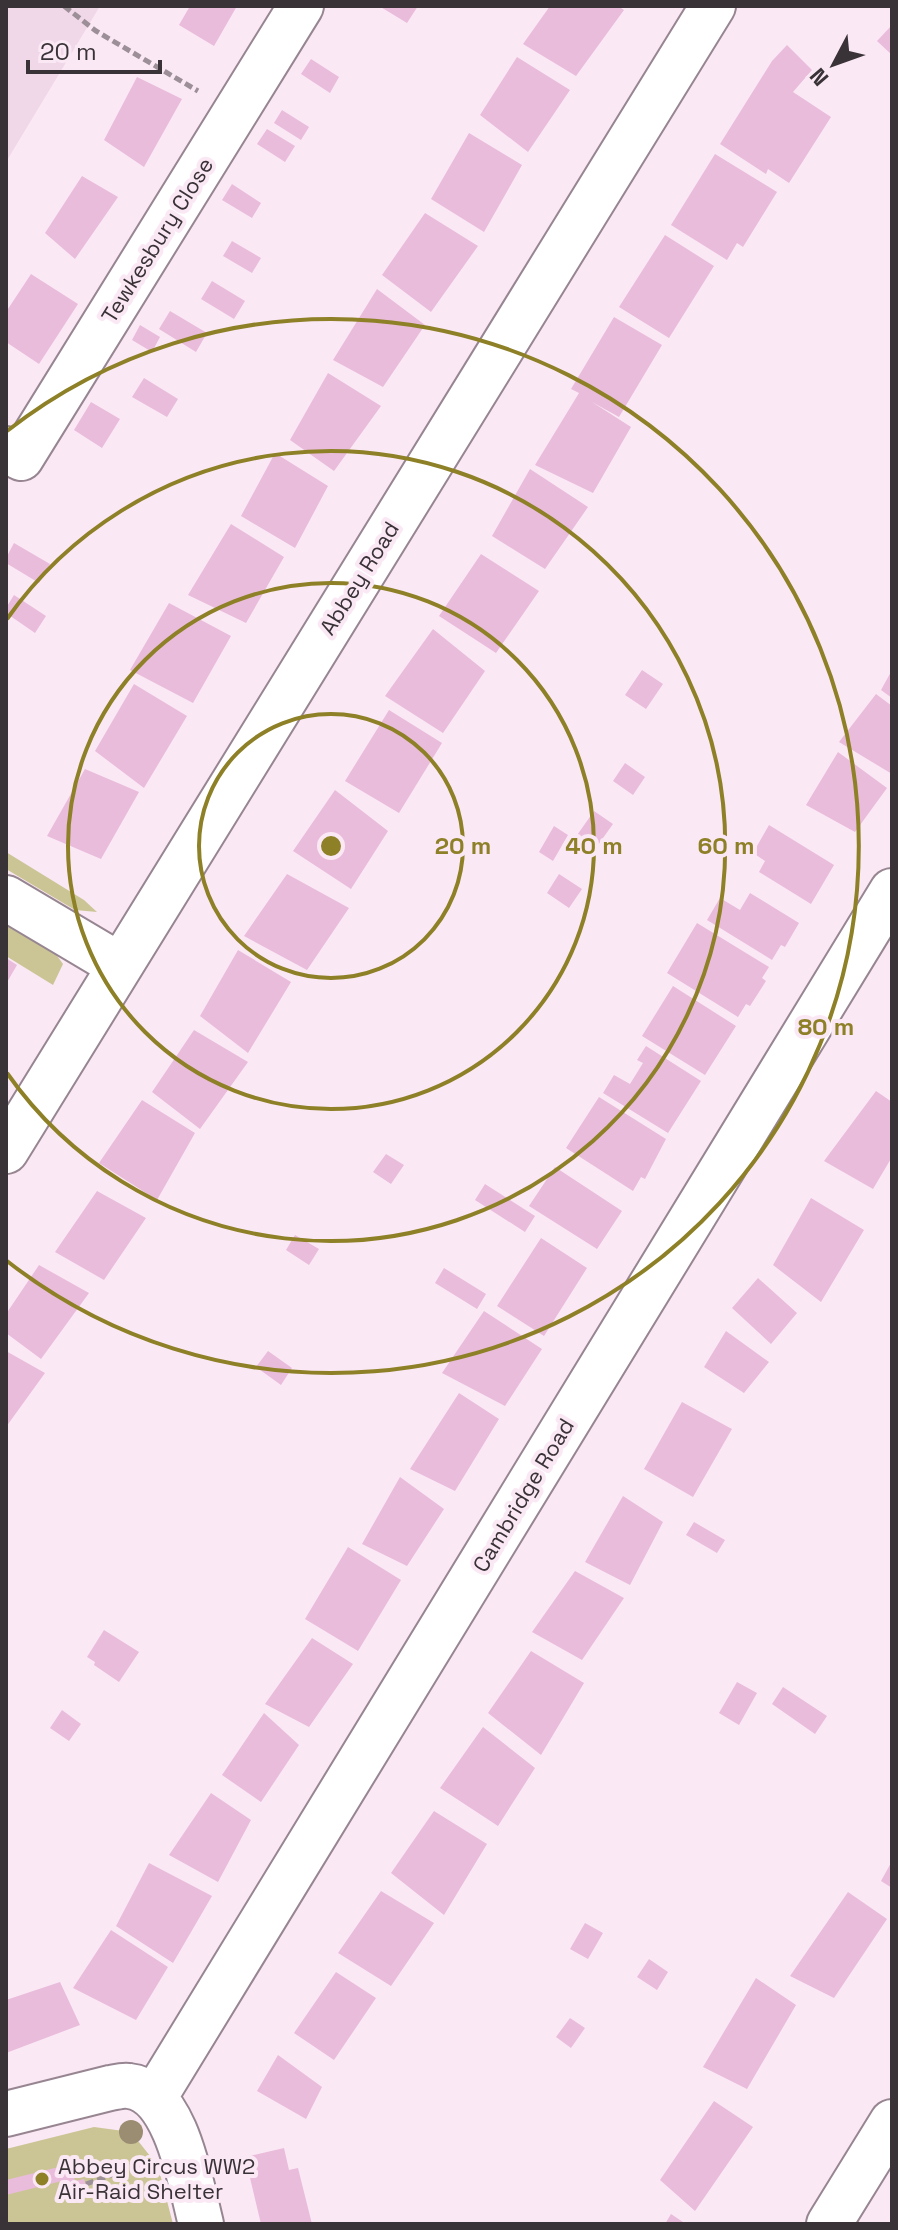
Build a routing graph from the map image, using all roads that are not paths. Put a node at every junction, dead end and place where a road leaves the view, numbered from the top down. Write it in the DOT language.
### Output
graph roads {
  1 [pos="301,6"];
  2 [pos="713,6"];
  3 [pos="6,449"];
  4 [pos="892,891"];
  5 [pos="6,898"];
  6 [pos="119,965"];
  7 [pos="6,1151"];
  8 [pos="154,2098"];
  9 [pos="6,2114"];
  10 [pos="892,2122"];
  11 [pos="201,2224"];
  12 [pos="829,2224"];
  1 -- 3 [label="street, Tewkesbury Close"];
  2 -- 6 [label="street, Abbey Road"];
  4 -- 8 [label="street, Cambridge Road"];
  5 -- 6 [label="street"];
  6 -- 7 [label="street, Abbey Road"];
  8 -- 9 [label="street"];
  8 -- 11 [label="street"];
  10 -- 12 [label="street"];
}
